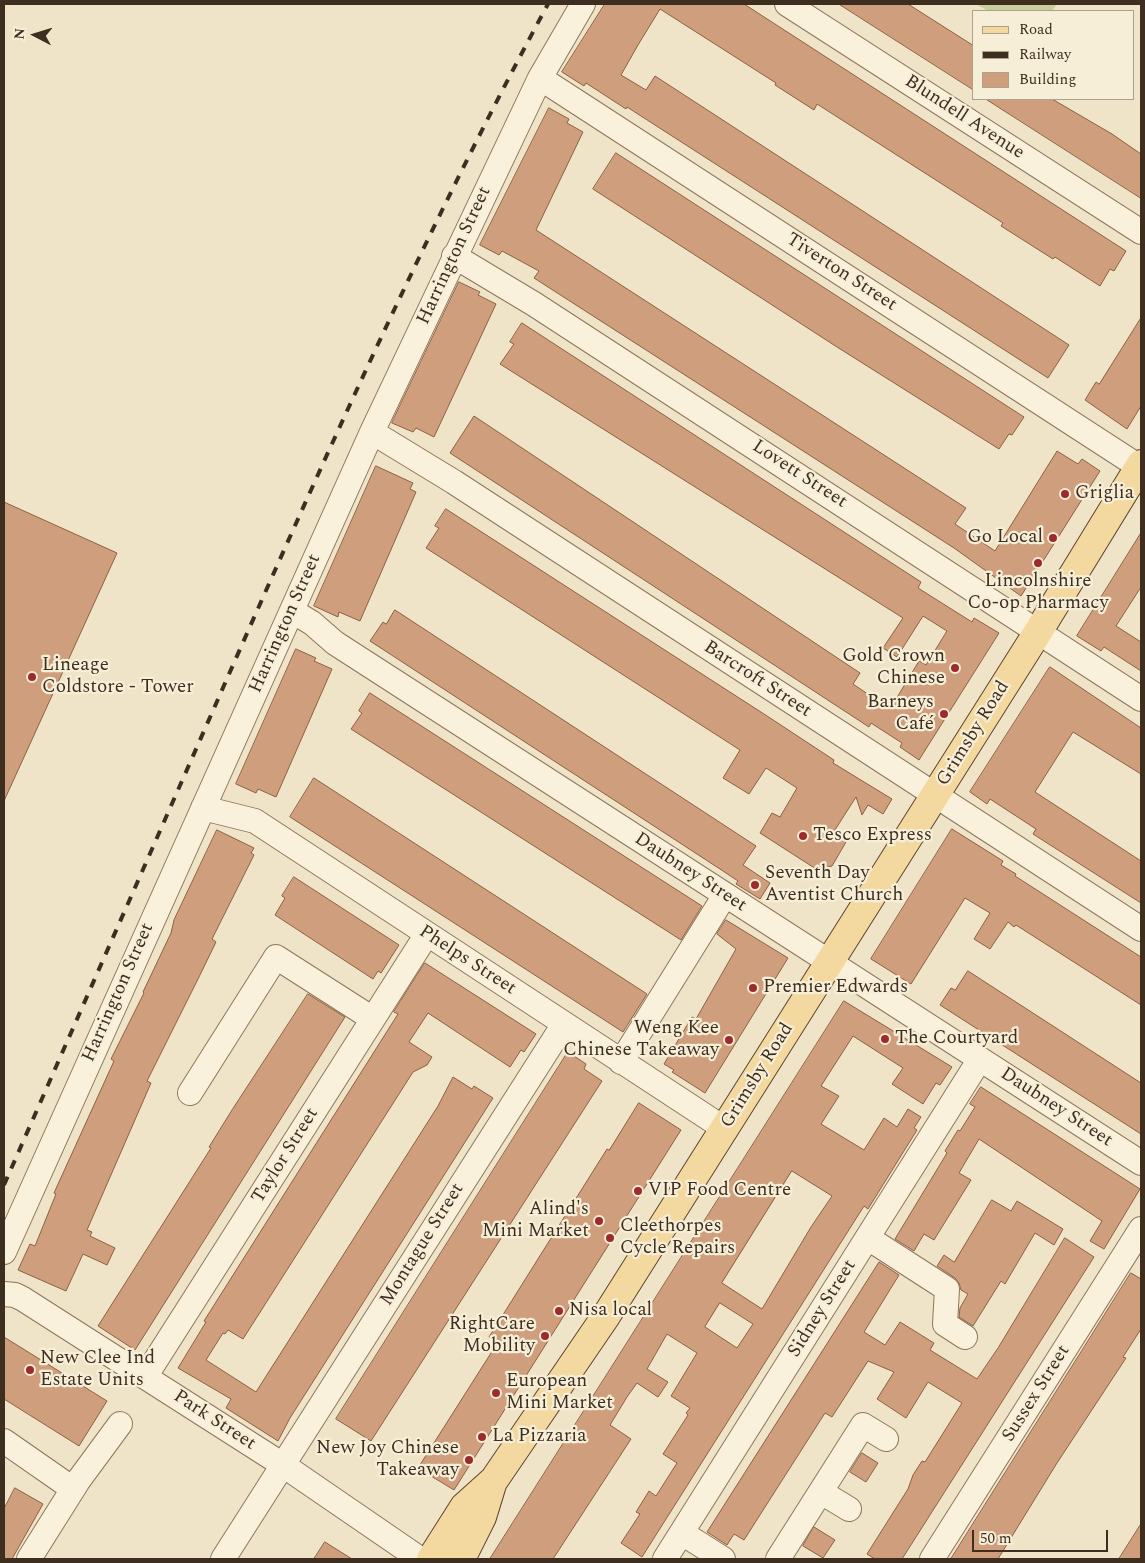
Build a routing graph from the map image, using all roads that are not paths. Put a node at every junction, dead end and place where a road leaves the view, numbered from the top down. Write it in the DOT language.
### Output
graph roads {
  1 [pos="583,4"];
  2 [pos="787,4"];
  3 [pos="540,78"];
  4 [pos="1141,232"];
  5 [pos="454,256"];
  6 [pos="372,432"];
  7 [pos="1141,466"];
  8 [pos="292,611"];
  9 [pos="1038,632"];
  10 [pos="1141,699"];
  11 [pos="935,794"];
  12 [pos="203,808"];
  13 [pos="724,895"];
  14 [pos="1141,929"];
  15 [pos="427,934"];
  16 [pos="828,963"];
  17 [pos="373,1018"];
  18 [pos="564,1024"];
  19 [pos="980,1059"];
  20 [pos="621,1062"];
  21 [pos="190,1093"];
  22 [pos="725,1129"];
  23 [pos="1141,1163"];
  24 [pos="1141,1229"];
  25 [pos="868,1238"];
  26 [pos="4,1252"];
  27 [pos="4,1294"];
  28 [pos="965,1337"];
  29 [pos="145,1377"];
  30 [pos="120,1424"];
  31 [pos="886,1439"];
  32 [pos="6,1449"];
  33 [pos="283,1465"];
  34 [pos="494,1480"];
  35 [pos="75,1485"];
  36 [pos="821,1492"];
  37 [pos="849,1509"];
  38 [pos="682,1533"];
  39 [pos="29,1559"];
  40 [pos="222,1559"];
  41 [pos="420,1559"];
  42 [pos="431,1559"];
  43 [pos="461,1559"];
  44 [pos="665,1559"];
  45 [pos="723,1559"];
  46 [pos="778,1559"];
  47 [pos="932,1559"];
  1 -- 3 [label="street, Harrington Street"];
  2 -- 4 [label="street, Blundell Avenue"];
  3 -- 5 [label="street, Harrington Street"];
  3 -- 7 [label="street, Tiverton Street"];
  5 -- 6 [label="street, Harrington Street"];
  5 -- 9 [label="street, Lovett Street"];
  6 -- 8 [label="street, Harrington Street"];
  6 -- 11 [label="street, Barcroft Street"];
  7 -- 9 [label="main road, Grimsby Road"];
  8 -- 12 [label="street, Harrington Street"];
  8 -- 13 [label="street, Daubney Street"];
  9 -- 10 [label="street, Lovett Street"];
  9 -- 11 [label="main road, Grimsby Road"];
  11 -- 14 [label="street, Barcroft Street"];
  11 -- 16 [label="main road, Grimsby Road"];
  12 -- 15 [label="street, Phelps Street"];
  12 -- 26 [label="street, Harrington Street"];
  13 -- 16 [label="street, Daubney Street"];
  13 -- 20 [label="street"];
  15 -- 17 [label="street, Taylor Street"];
  15 -- 18 [label="street, Phelps Street"];
  16 -- 19 [label="street, Daubney Street"];
  16 -- 22 [label="main road, Grimsby Road"];
  17 -- 21 [label="street"];
  17 -- 29 [label="street, Taylor Street"];
  18 -- 20 [label="street, Phelps Street"];
  18 -- 33 [label="street, Montague Street"];
  19 -- 23 [label="street, Daubney Street"];
  19 -- 25 [label="street, Sidney Street"];
  20 -- 22 [label="street, Phelps Street"];
  22 -- 34 [label="main road, Grimsby Road"];
  24 -- 47 [label="street, Sussex Street"];
  25 -- 28 [label="street"];
  25 -- 38 [label="street, Sidney Street"];
  27 -- 29 [label="street, Park Street"];
  29 -- 33 [label="street, Park Street"];
  30 -- 35 [label="street"];
  31 -- 36 [label="street"];
  32 -- 35 [label="street"];
  33 -- 40 [label="street, Montague Street"];
  33 -- 41 [label="street, Park Street"];
  34 -- 42 [label="main road"];
  34 -- 43 [label="main road"];
  35 -- 39 [label="street"];
  36 -- 37 [label="street"];
  36 -- 46 [label="street"];
  38 -- 44 [label="street, Sidney Street"];
  38 -- 45 [label="street"];
}
